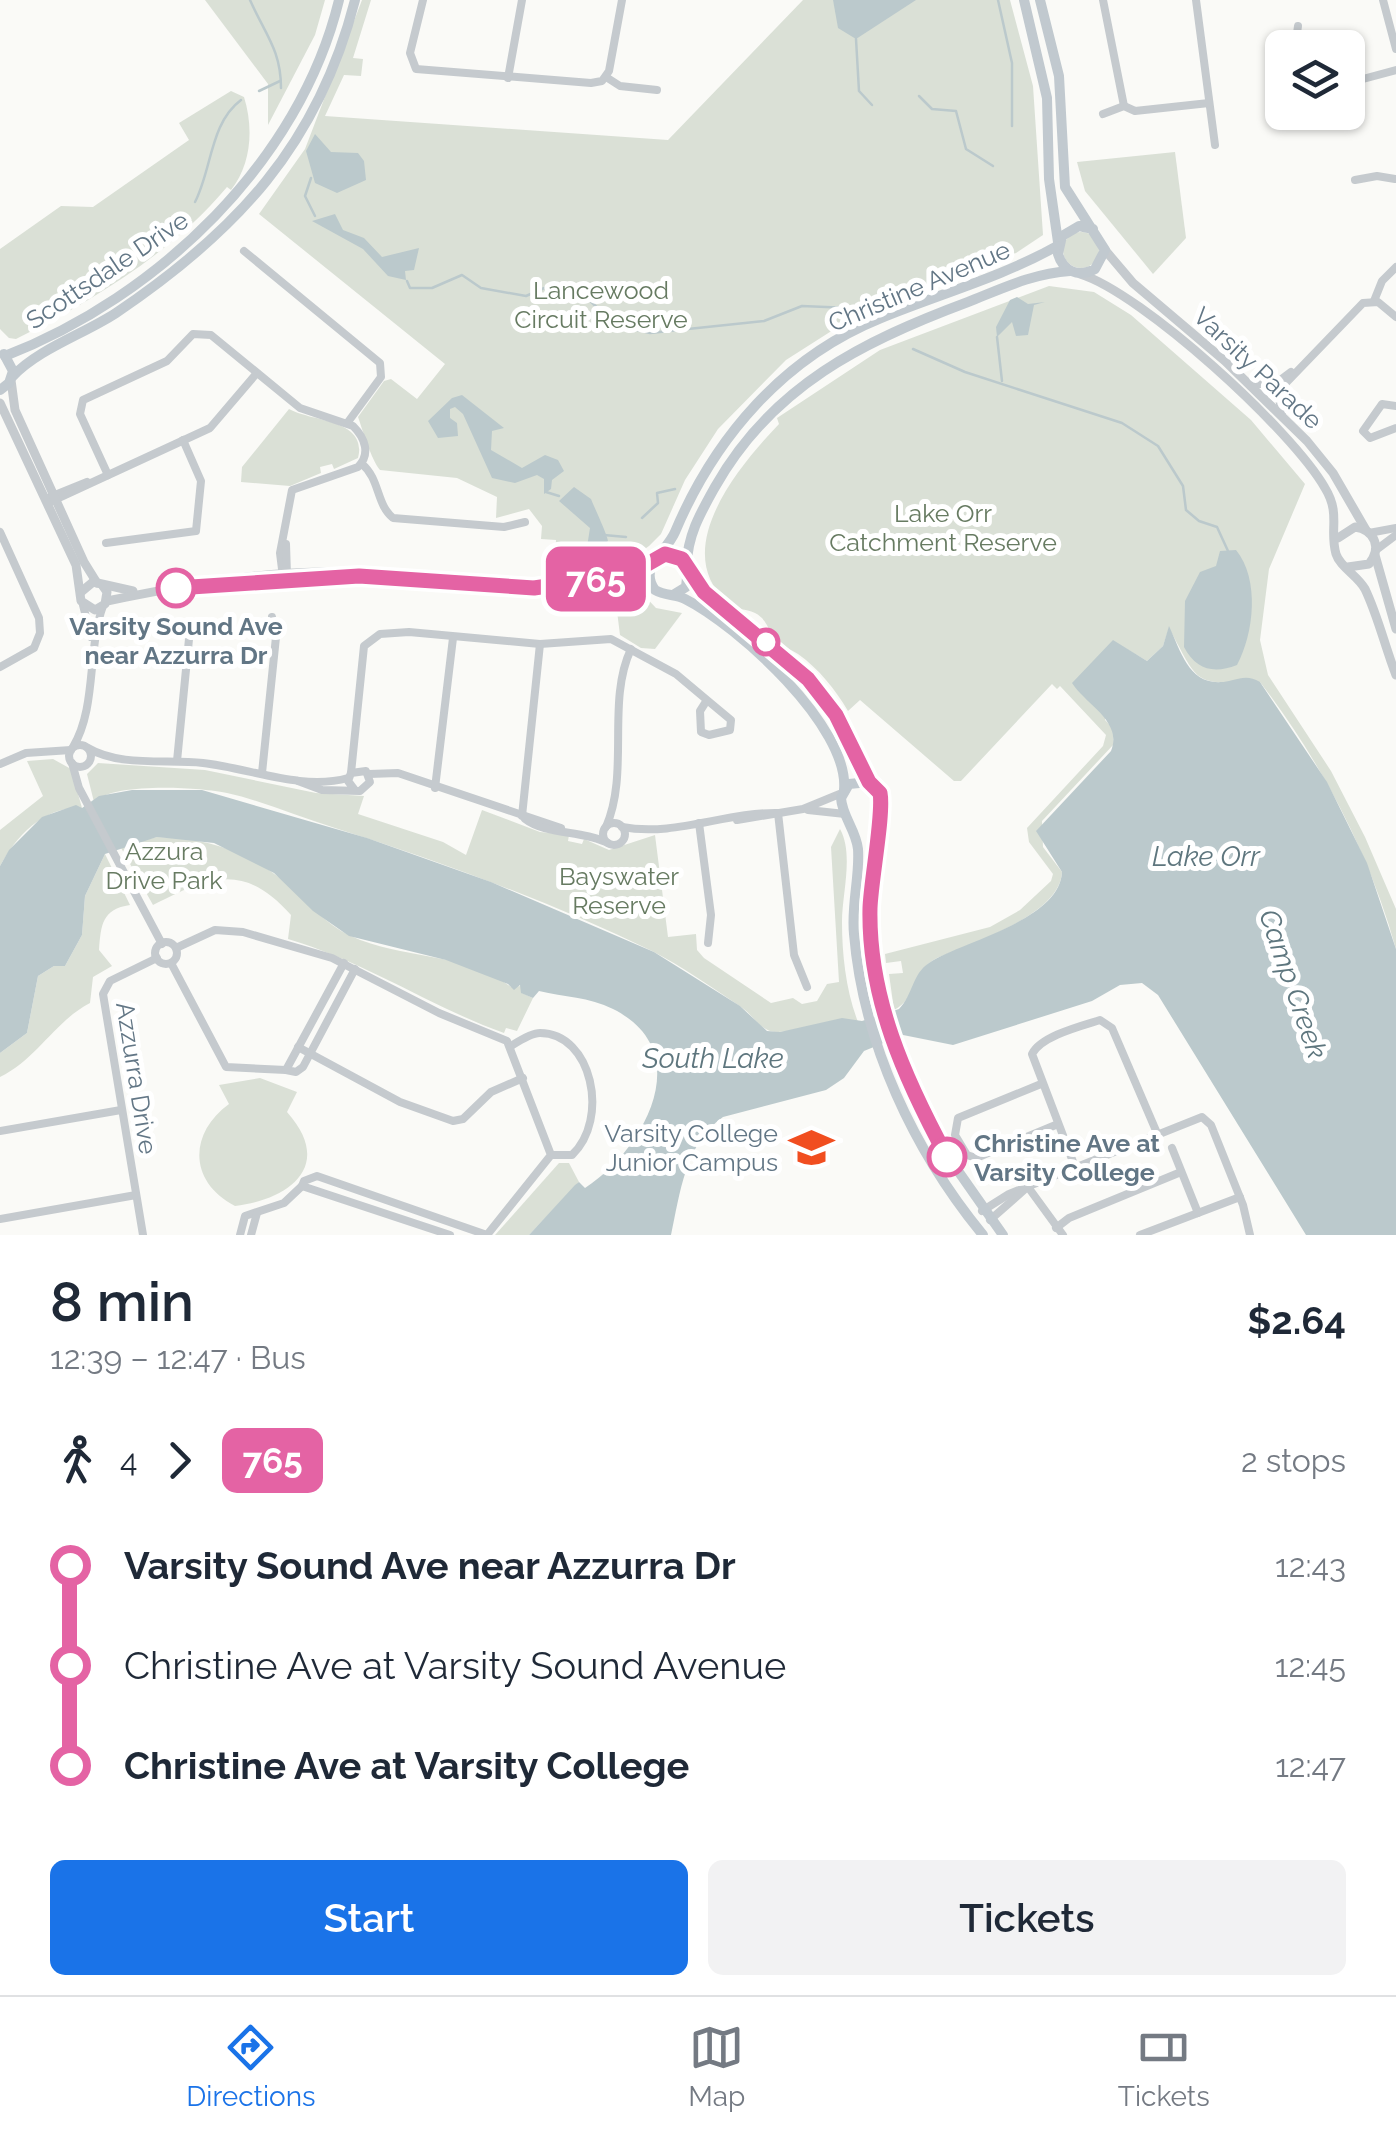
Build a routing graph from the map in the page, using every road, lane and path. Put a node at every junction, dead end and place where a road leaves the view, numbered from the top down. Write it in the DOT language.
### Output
graph roads {
  1 [pos="339,0"];
  2 [pos="355,0"];
  3 [pos="423,0"];
  4 [pos="522,0"];
  5 [pos="622,0"];
  6 [pos="1024,0"];
  7 [pos="1040,0"];
  8 [pos="1103,0"];
  9 [pos="1196,0"];
  10 [pos="1383,0"];
  11 [pos="1298,26"];
  12 [pos="1297,30"];
  13 [pos="1396,49"];
  14 [pos="1396,70"];
  15 [pos="606,77"];
  16 [pos="508,78"];
  17 [pos="1365,78"];
  18 [pos="657,90"];
  19 [pos="1209,103"];
  20 [pos="1124,106"];
  21 [pos="1104,114"];
  22 [pos="1214,145"];
  23 [pos="1396,178"];
  24 [pos="1356,180"];
  25 [pos="1396,187"];
  26 [pos="1093,229"];
  27 [pos="1058,244"];
  28 [pos="1105,250"];
  29 [pos="244,252"];
  30 [pos="1396,267"];
  31 [pos="1075,272"];
  32 [pos="1374,300"];
  33 [pos="1396,318"];
  34 [pos="2,351"];
  35 [pos="1307,360"];
  36 [pos="256,374"];
  37 [pos="12,378"];
  38 [pos="1250,384"];
  39 [pos="0,390"];
  40 [pos="0,403"];
  41 [pos="1396,406"];
  42 [pos="1282,415"];
  43 [pos="348,422"];
  44 [pos="1396,428"];
  45 [pos="183,440"];
  46 [pos="362,464"];
  47 [pos="108,475"];
  48 [pos="52,498"];
  49 [pos="525,522"];
  50 [pos="1368,531"];
  51 [pos="0,532"];
  52 [pos="1396,532"];
  53 [pos="1336,541"];
  54 [pos="106,543"];
  55 [pos="1376,553"];
  56 [pos="656,559"];
  57 [pos="1348,567"];
  58 [pos="688,569"];
  59 [pos="284,576"];
  60 [pos="616,576"];
  61 [pos="100,584"];
  62 [pos="651,585"];
  63 [pos="81,592"];
  64 [pos="144,592"];
  65 [pos="668,595"];
  66 [pos="83,604"];
  67 [pos="105,604"];
  68 [pos="272,617"];
  69 [pos="186,626"];
  70 [pos="1396,629"];
  71 [pos="453,638"];
  72 [pos="92,642"];
  73 [pos="540,644"];
  74 [pos="631,649"];
  75 [pos="0,667"];
  76 [pos="1396,675"];
  77 [pos="707,700"];
  78 [pos="84,715"];
  79 [pos="87,747"];
  80 [pos="72,748"];
  81 [pos="43,752"];
  82 [pos="355,755"];
  83 [pos="114,758"];
  84 [pos="178,761"];
  85 [pos="72,763"];
  86 [pos="0,764"];
  87 [pos="87,764"];
  88 [pos="366,772"];
  89 [pos="262,774"];
  90 [pos="350,775"];
  91 [pos="294,779"];
  92 [pos="409,779"];
  93 [pos="869,782"];
  94 [pos="369,786"];
  95 [pos="436,788"];
  96 [pos="354,790"];
  97 [pos="843,791"];
  98 [pos="84,793"];
  99 [pos="612,804"];
  100 [pos="803,809"];
  101 [pos="878,812"];
  102 [pos="778,813"];
  103 [pos="846,814"];
  104 [pos="522,816"];
  105 [pos="699,823"];
  106 [pos="622,826"];
  107 [pos="605,829"];
  108 [pos="650,830"];
  109 [pos="580,832"];
  110 [pos="623,842"];
  111 [pos="608,843"];
  112 [pos="708,943"];
  113 [pos="162,944"];
  114 [pos="176,948"];
  115 [pos="157,958"];
  116 [pos="171,963"];
  117 [pos="344,963"];
  118 [pos="355,968"];
  119 [pos="808,987"];
  120 [pos="511,1046"];
  121 [pos="298,1047"];
  122 [pos="310,1054"];
  123 [pos="286,1070"];
  124 [pos="523,1078"];
  125 [pos="1041,1084"];
  126 [pos="122,1110"];
  127 [pos="1058,1124"];
  128 [pos="0,1131"];
  129 [pos="1156,1134"];
  130 [pos="1172,1148"];
  131 [pos="551,1155"];
  132 [pos="1075,1167"];
  133 [pos="1181,1172"];
  134 [pos="302,1186"];
  135 [pos="1028,1187"];
  136 [pos="136,1195"];
  137 [pos="1240,1196"];
  138 [pos="386,1200"];
  139 [pos="381,1212"];
  140 [pos="257,1213"];
  141 [pos="1198,1213"];
  142 [pos="986,1216"];
  143 [pos="0,1219"];
  144 [pos="977,1228"];
  145 [pos="1060,1232"];
  146 [pos="1147,1234"];
  147 [pos="143,1235"];
  148 [pos="240,1235"];
  149 [pos="251,1235"];
  150 [pos="450,1235"];
  151 [pos="487,1235"];
  152 [pos="1003,1235"];
  153 [pos="1250,1235"];
  1 -- 34 [label="main road, Scottsdale Drive"];
  2 -- 37 [label="main road, Scottsdale Drive"];
  3 -- 16 [label="street"];
  4 -- 16 [label="street"];
  5 -- 15 [label="street"];
  6 -- 27 [label="main road"];
  7 -- 26 [label="main road"];
  8 -- 20 [label="street"];
  9 -- 19 [label="street"];
  10 -- 13 [label="street"];
  11 -- 12 [label="street"];
  14 -- 17 [label="street"];
  15 -- 16 [label="street"];
  15 -- 18 [label="street"];
  19 -- 20 [label="street"];
  19 -- 22 [label="street"];
  20 -- 21 [label="street"];
  23 -- 24 [label="street"];
  23 -- 25 [label="street"];
  26 -- 27 [label="main road"];
  26 -- 28 [label="main road"];
  27 -- 31 [label="main road"];
  27 -- 56 [label="main road, Christine Avenue"];
  28 -- 31 [label="main road"];
  28 -- 38 [label="street, Varsity Parade"];
  29 -- 43 [label="street"];
  30 -- 32 [label="street"];
  31 -- 53 [label="street, Varsity Parade"];
  31 -- 58 [label="main road, Christine Avenue"];
  32 -- 33 [label="street"];
  32 -- 35 [label="street"];
  34 -- 37 [label="main road"];
  35 -- 38 [label="street"];
  35 -- 42 [label="street"];
  36 -- 43 [label="street"];
  36 -- 45 [label="street"];
  36 -- 47 [label="street"];
  37 -- 39 [label="main road, Scottsdale Drive"];
  37 -- 48 [label="street"];
  38 -- 42 [label="street, Varsity Parade"];
  40 -- 48 [label="street"];
  41 -- 44 [label="street"];
  42 -- 50 [label="street, Varsity Parade"];
  43 -- 46 [label="street"];
  45 -- 47 [label="street"];
  45 -- 54 [label="street"];
  46 -- 49 [label="street"];
  46 -- 59 [label="street"];
  47 -- 48 [label="street"];
  48 -- 61 [label="street"];
  48 -- 63 [label="street"];
  50 -- 52 [label="street"];
  50 -- 53 [label="street"];
  50 -- 55 [label="street"];
  51 -- 75 [label="street"];
  52 -- 55 [label="street"];
  53 -- 57 [label="street"];
  55 -- 57 [label="street"];
  55 -- 70 [label="street"];
  56 -- 58 [label="main road"];
  56 -- 60 [label="street"];
  56 -- 62 [label="main road"];
  57 -- 76 [label="street"];
  58 -- 65 [label="main road"];
  58 -- 93 [label="main road"];
  59 -- 60 [label="street"];
  59 -- 64 [label="street"];
  60 -- 62 [label="street"];
  61 -- 63 [label="street"];
  61 -- 64 [label="street"];
  61 -- 67 [label="street"];
  62 -- 65 [label="main road"];
  63 -- 66 [label="street"];
  64 -- 67 [label="street"];
  65 -- 97 [label="main road"];
  66 -- 67 [label="street"];
  66 -- 72 [label="street"];
  67 -- 72 [label="street"];
  68 -- 89 [label="street"];
  69 -- 84 [label="street"];
  71 -- 73 [label="street"];
  71 -- 82 [label="street"];
  71 -- 95 [label="street"];
  72 -- 78 [label="street"];
  73 -- 74 [label="street"];
  73 -- 104 [label="street"];
  74 -- 77 [label="street"];
  74 -- 99 [label="street"];
  77 -- 77 [label="street"];
  78 -- 79 [label="street"];
  78 -- 80 [label="street"];
  79 -- 80 [label="street"];
  79 -- 83 [label="street"];
  79 -- 87 [label="street"];
  80 -- 81 [label="street"];
  80 -- 85 [label="street"];
  81 -- 85 [label="street"];
  81 -- 86 [label="street"];
  82 -- 88 [label="street"];
  82 -- 90 [label="street"];
  83 -- 84 [label="street"];
  83 -- 87 [label="street"];
  84 -- 89 [label="street"];
  85 -- 87 [label="street"];
  85 -- 98 [label="street"];
  87 -- 98 [label="street"];
  88 -- 90 [label="street"];
  88 -- 92 [label="street"];
  88 -- 94 [label="street"];
  89 -- 91 [label="street"];
  90 -- 91 [label="street"];
  90 -- 96 [label="street"];
  91 -- 96 [label="street"];
  92 -- 94 [label="street"];
  92 -- 95 [label="street"];
  93 -- 97 [label="main road"];
  93 -- 101 [label="main road"];
  94 -- 96 [label="street"];
  95 -- 104 [label="street"];
  97 -- 100 [label="street"];
  97 -- 103 [label="main road"];
  98 -- 113 [label="street"];
  99 -- 106 [label="street"];
  99 -- 107 [label="street"];
  100 -- 102 [label="street"];
  100 -- 103 [label="street"];
  101 -- 103 [label="main road"];
  101 -- 142 [label="main road"];
  102 -- 105 [label="street"];
  102 -- 119 [label="street"];
  103 -- 144 [label="main road"];
  104 -- 109 [label="street"];
  105 -- 108 [label="street"];
  105 -- 112 [label="street"];
  106 -- 107 [label="street"];
  106 -- 108 [label="street"];
  106 -- 110 [label="street"];
  107 -- 109 [label="street"];
  107 -- 111 [label="street"];
  108 -- 110 [label="street"];
  109 -- 111 [label="street"];
  110 -- 111 [label="street"];
  113 -- 114 [label="street"];
  113 -- 115 [label="street"];
  114 -- 116 [label="street"];
  114 -- 117 [label="street"];
  115 -- 116 [label="street"];
  115 -- 126 [label="street, Azzurra Drive"];
  116 -- 123 [label="street"];
  117 -- 118 [label="street"];
  117 -- 121 [label="street"];
  118 -- 120 [label="street"];
  118 -- 122 [label="street"];
  120 -- 124 [label="street"];
  120 -- 131 [label="street"];
  121 -- 122 [label="street"];
  121 -- 123 [label="street"];
  122 -- 123 [label="street"];
  122 -- 124 [label="street"];
  124 -- 131 [label="street"];
  125 -- 127 [label="street"];
  125 -- 127 [label="street"];
  125 -- 129 [label="street"];
  126 -- 128 [label="street"];
  126 -- 136 [label="street, Azzurra Drive"];
  127 -- 132 [label="street"];
  129 -- 132 [label="street"];
  129 -- 137 [label="street"];
  130 -- 133 [label="street"];
  131 -- 151 [label="street"];
  132 -- 135 [label="street"];
  133 -- 141 [label="street"];
  133 -- 145 [label="street"];
  134 -- 138 [label="street"];
  134 -- 139 [label="street"];
  134 -- 140 [label="street"];
  135 -- 142 [label="street"];
  135 -- 145 [label="street"];
  136 -- 143 [label="street"];
  136 -- 147 [label="street, Azzurra Drive"];
  137 -- 141 [label="street"];
  137 -- 153 [label="street"];
  138 -- 139 [label="street"];
  138 -- 151 [label="street"];
  139 -- 150 [label="street"];
  140 -- 148 [label="street"];
  140 -- 149 [label="street"];
  141 -- 146 [label="street"];
  142 -- 144 [label="main road"];
  142 -- 152 [label="main road"];
}
